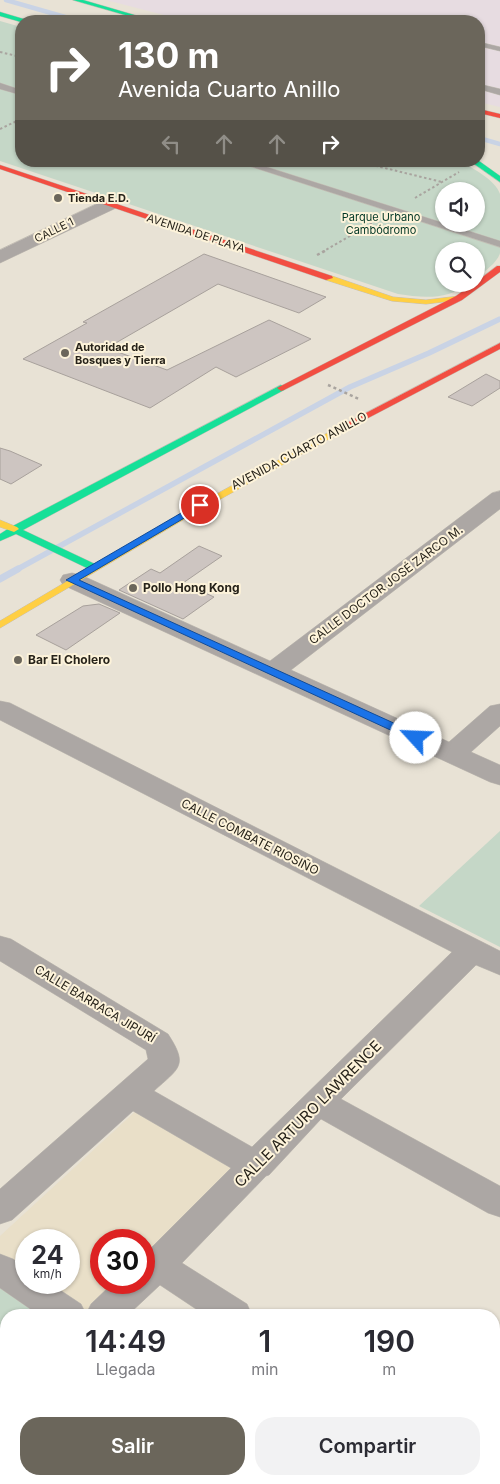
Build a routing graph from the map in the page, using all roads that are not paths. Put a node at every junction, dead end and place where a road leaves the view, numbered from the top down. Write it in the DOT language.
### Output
graph roads {
  1 [pos="76,0"];
  2 [pos="0,14"];
  3 [pos="130,15"];
  4 [pos="15,18"];
  5 [pos="485,45"];
  6 [pos="500,49"];
  7 [pos="0,86"];
  8 [pos="485,88"];
  9 [pos="15,91"];
  10 [pos="500,92"];
  11 [pos="485,112"];
  12 [pos="500,116"];
  13 [pos="0,167"];
  14 [pos="257,167"];
  15 [pos="482,167"];
  16 [pos="500,180"];
  17 [pos="109,204"];
  18 [pos="500,244"];
  19 [pos="0,257"];
  20 [pos="500,268"];
  21 [pos="459,298"];
  22 [pos="392,299"];
  23 [pos="398,329"];
  24 [pos="500,346"];
  25 [pos="500,498"];
  26 [pos="0,523"];
  27 [pos="14,529"];
  28 [pos="0,538"];
  29 [pos="81,569"];
  30 [pos="0,625"];
  31 [pos="272,672"];
  32 [pos="0,710"];
  33 [pos="500,712"];
  34 [pos="452,754"];
  35 [pos="500,776"];
  36 [pos="0,947"];
  37 [pos="487,957"];
  38 [pos="131,1094"];
  39 [pos="318,1102"];
  40 [pos="257,1166"];
  41 [pos="500,1203"];
  42 [pos="0,1210"];
  43 [pos="155,1267"];
  44 [pos="0,1269"];
  45 [pos="155,1279"];
  46 [pos="127,1294"];
  47 [pos="59,1309"];
  48 [pos="110,1309"];
  49 [pos="221,1309"];
  1 -- 3 [label="main road"];
  2 -- 4 [label="main road"];
  5 -- 6 [label="lane"];
  7 -- 9 [label="lane"];
  8 -- 10 [label="lane"];
  11 -- 12 [label="main road"];
  13 -- 17 [label="main road, AVENIDA DE PLAYA"];
  14 -- 18 [label="lane"];
  15 -- 16 [label="main road"];
  17 -- 19 [label="street, CALLE 1"];
  17 -- 22 [label="main road, AVENIDA DE PLAYA"];
  20 -- 21 [label="main road"];
  21 -- 22 [label="main road, AVENIDA DE PLAYA"];
  21 -- 23 [label="main road"];
  22 -- 23 [label="main road"];
  23 -- 27 [label="main road"];
  24 -- 29 [label="main road, AVENIDA CUARTO ANILLO"];
  25 -- 31 [label="street, CALLE DOCTOR JOSÉ ZARCO M."];
  26 -- 27 [label="main road"];
  27 -- 28 [label="main road"];
  27 -- 29 [label="main road"];
  29 -- 30 [label="main road, AVENIDA CUARTO ANILLO"];
  29 -- 31 [label="street"];
  31 -- 34 [label="street"];
  32 -- 37 [label="street, CALLE COMBATE RIOSIÑO"];
  33 -- 34 [label="street"];
  34 -- 35 [label="street"];
  36 -- 38 [label="street, CALLE BARRACA JIPURÍ"];
  37 -- 39 [label="street, CALLE ARTURO LAWRENCE"];
  38 -- 40 [label="street"];
  38 -- 42 [label="street"];
  39 -- 40 [label="street, CALLE ARTURO LAWRENCE"];
  39 -- 41 [label="street"];
  40 -- 43 [label="street, CALLE ARTURO LAWRENCE"];
  44 -- 47 [label="street"];
  45 -- 49 [label="street"];
  46 -- 48 [label="street, CALLE ARTURO LAWRENCE"];
}
